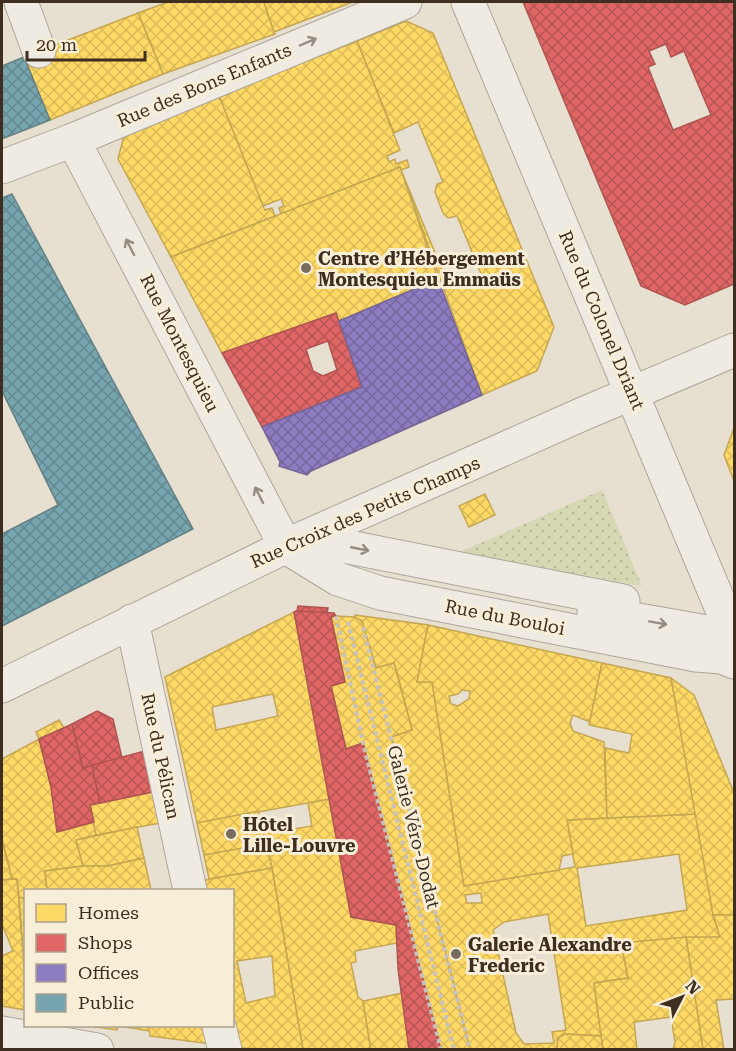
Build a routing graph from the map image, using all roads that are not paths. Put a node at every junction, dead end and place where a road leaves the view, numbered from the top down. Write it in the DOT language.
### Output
graph roads {
  1 [pos="21,2"];
  2 [pos="405,2"];
  3 [pos="468,2"];
  4 [pos="39,51"];
  5 [pos="73,140"];
  6 [pos="2,167"];
  7 [pos="735,350"];
  8 [pos="632,393"];
  9 [pos="294,542"];
  10 [pos="497,595"];
  11 [pos="623,601"];
  12 [pos="132,621"];
  13 [pos="734,637"];
  14 [pos="735,662"];
  15 [pos="2,686"];
  16 [pos="190,889"];
  17 [pos="219,1027"];
  18 [pos="2,1033"];
  19 [pos="97,1050"];
  20 [pos="225,1050"];
  1 -- 4 [label="street"];
  5 -- 2 [label="street, Rue des Bons Enfants, one-way"];
  3 -- 8 [label="street, Rue du Colonel Driant"];
  5 -- 6 [label="street, Rue des Bons Enfants"];
  9 -- 5 [label="street, Rue Montesquieu, one-way"];
  7 -- 8 [label="street, Rue Croix des Petits Champs"];
  8 -- 9 [label="street, Rue Croix des Petits Champs"];
  8 -- 13 [label="street, Rue du Colonel Driant"];
  9 -- 11 [label="street, one-way"];
  9 -- 12 [label="street, Rue Croix des Petits Champs"];
  9 -- 14 [label="street, Rue du Bouloi"];
  10 -- 13 [label="street, one-way"];
  12 -- 15 [label="street, Rue Croix des Petits Champs"];
  12 -- 16 [label="street, Rue du Pélican"];
  17 -- 20 [label="street"];
  18 -- 19 [label="street"];
}
